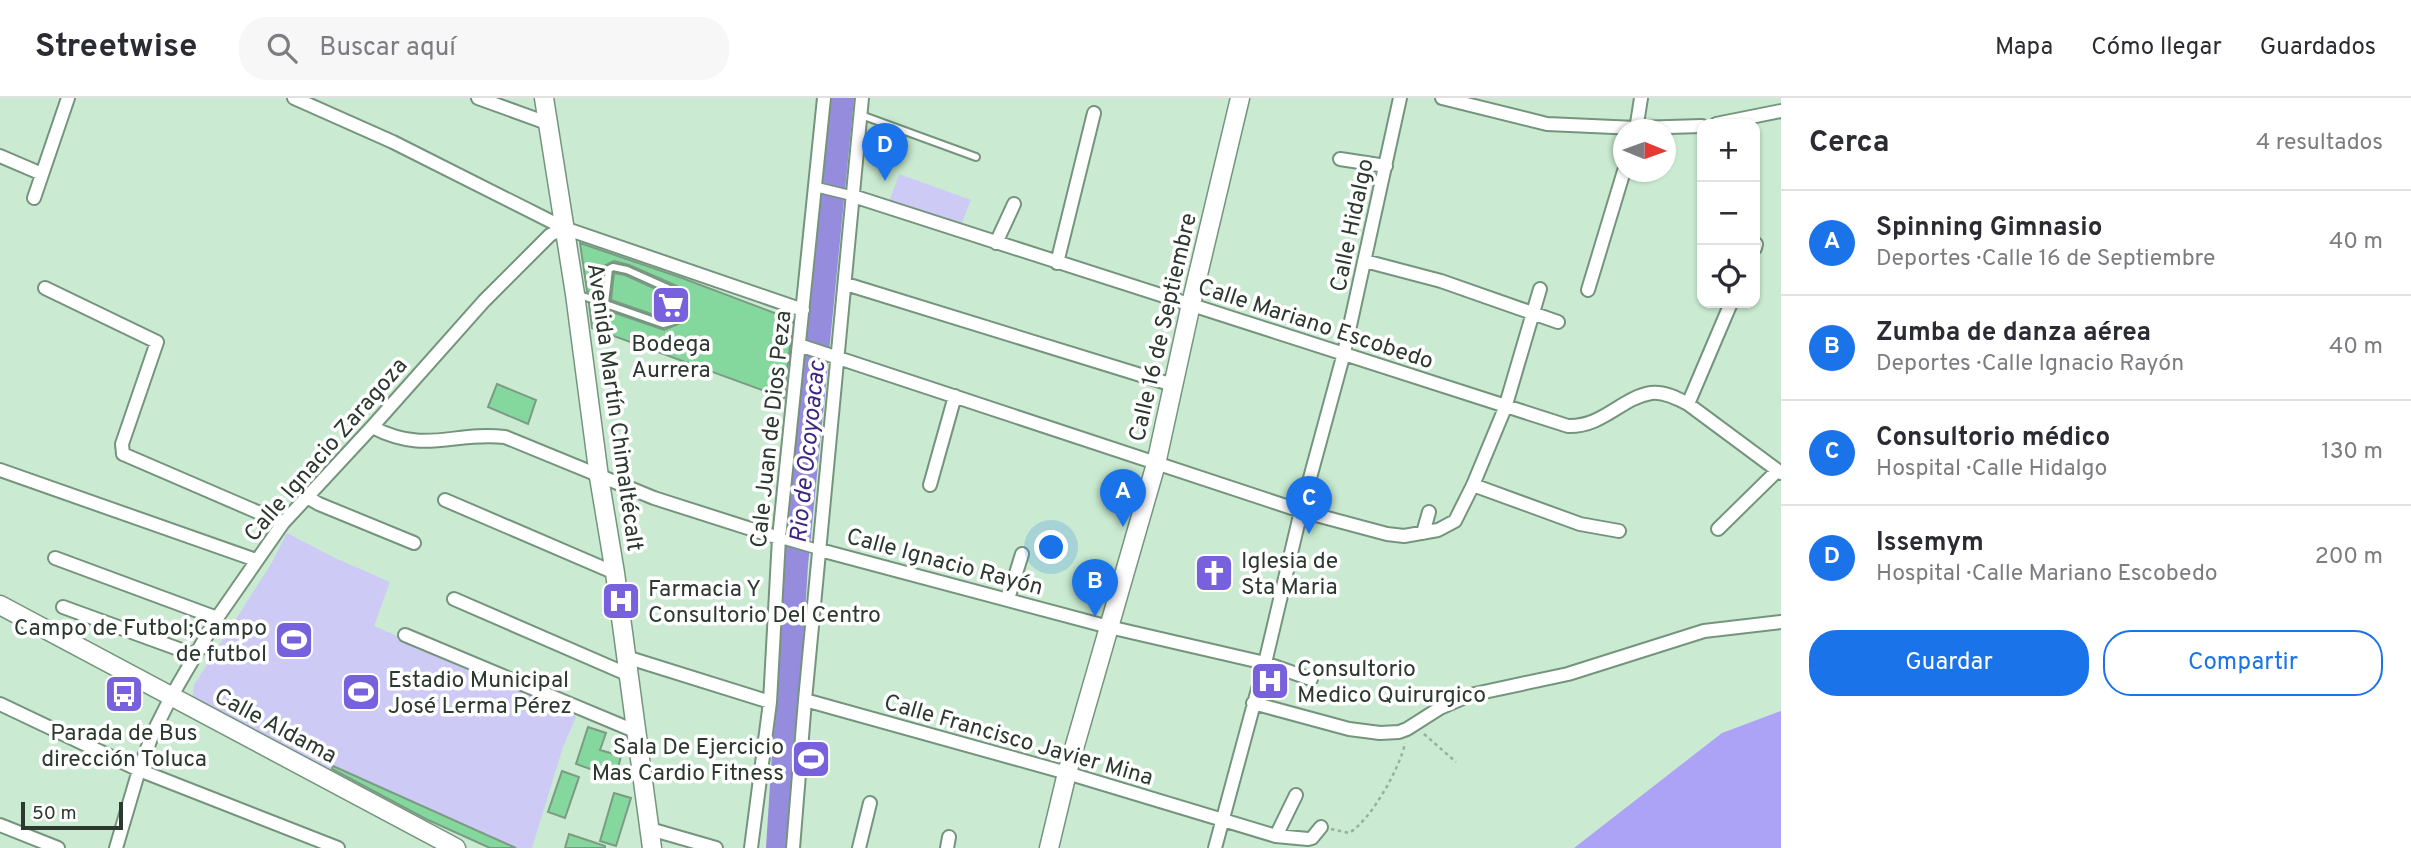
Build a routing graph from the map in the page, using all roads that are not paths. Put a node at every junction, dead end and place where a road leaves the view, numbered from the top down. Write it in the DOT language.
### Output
graph roads {
  1 [pos="68,98"];
  2 [pos="294,98"];
  3 [pos="478,98"];
  4 [pos="544,98"];
  5 [pos="824,98"];
  6 [pos="862,98"];
  7 [pos="1240,98"];
  8 [pos="1400,98"];
  9 [pos="1443,98"];
  10 [pos="1641,98"];
  11 [pos="1781,111"];
  12 [pos="1094,113"];
  13 [pos="861,115"];
  14 [pos="1638,119"];
  15 [pos="1741,119"];
  16 [pos="547,123"];
  17 [pos="1697,126"];
  18 [pos="1676,127"];
  19 [pos="1613,128"];
  20 [pos="0,156"];
  21 [pos="976,157"];
  22 [pos="1340,159"];
  23 [pos="1385,166"];
  24 [pos="42,174"];
  25 [pos="1620,182"];
  26 [pos="819,188"];
  27 [pos="850,195"];
  28 [pos="34,198"];
  29 [pos="1014,204"];
  30 [pos="564,228"];
  31 [pos="996,243"];
  32 [pos="1364,261"];
  33 [pos="1057,263"];
  34 [pos="846,284"];
  35 [pos="45,288"];
  36 [pos="1540,289"];
  37 [pos="1588,290"];
  38 [pos="575,294"];
  39 [pos="605,303"];
  40 [pos="1191,304"];
  41 [pos="1729,308"];
  42 [pos="803,310"];
  43 [pos="1533,312"];
  44 [pos="1559,322"];
  45 [pos="802,346"];
  46 [pos="1345,353"];
  47 [pos="834,357"];
  48 [pos="1173,385"];
  49 [pos="956,396"];
  50 [pos="1688,404"];
  51 [pos="1505,408"];
  52 [pos="372,427"];
  53 [pos="1156,464"];
  54 [pos="0,470"];
  55 [pos="1780,470"];
  56 [pos="599,477"];
  57 [pos="930,485"];
  58 [pos="1473,485"];
  59 [pos="307,497"];
  60 [pos="445,500"];
  61 [pos="1301,511"];
  62 [pos="1429,512"];
  63 [pos="283,523"];
  64 [pos="1718,529"];
  65 [pos="1619,531"];
  66 [pos="1423,533"];
  67 [pos="782,538"];
  68 [pos="414,543"];
  69 [pos="817,549"];
  70 [pos="1022,554"];
  71 [pos="55,558"];
  72 [pos="256,560"];
  73 [pos="615,573"];
  74 [pos="454,599"];
  75 [pos="1007,599"];
  76 [pos="0,604"];
  77 [pos="63,607"];
  78 [pos="218,618"];
  79 [pos="1781,622"];
  80 [pos="1109,627"];
  81 [pos="405,635"];
  82 [pos="195,655"];
  83 [pos="626,657"];
  84 [pos="1265,663"];
  85 [pos="629,675"];
  86 [pos="1311,679"];
  87 [pos="171,697"];
  88 [pos="805,700"];
  89 [pos="769,702"];
  90 [pos="0,704"];
  91 [pos="1253,704"];
  92 [pos="637,732"];
  93 [pos="139,770"];
  94 [pos="1067,773"];
  95 [pos="1296,795"];
  96 [pos="870,803"];
  97 [pos="1222,819"];
  98 [pos="0,825"];
  99 [pos="1321,827"];
  100 [pos="650,829"];
  101 [pos="1276,836"];
  102 [pos="58,848"];
  103 [pos="116,848"];
  104 [pos="338,848"];
  105 [pos="456,848"];
  106 [pos="652,848"];
  107 [pos="716,848"];
  108 [pos="751,848"];
  109 [pos="793,848"];
  110 [pos="859,848"];
  111 [pos="1049,848"];
  112 [pos="1215,848"];
  1 -- 24 [label="street"];
  2 -- 30 [label="street"];
  3 -- 16 [label="street"];
  4 -- 16 [label="main road, Avenida Martín Chimaltécalt"];
  5 -- 26 [label="street, Cale Juan de Dios Peza"];
  6 -- 13 [label="street"];
  7 -- 40 [label="main road, Calle 16 de Septiembre"];
  8 -- 23 [label="street, Calle Hidalgo"];
  9 -- 19 [label="street"];
  10 -- 14 [label="street"];
  11 -- 15 [label="street"];
  12 -- 33 [label="street"];
  13 -- 21 [label="lane"];
  13 -- 27 [label="street"];
  16 -- 30 [label="main road, Avenida Martín Chimaltécalt"];
  17 -- 18 [label="street"];
  20 -- 24 [label="street"];
  22 -- 23 [label="street"];
  23 -- 32 [label="street, Calle Hidalgo"];
  24 -- 28 [label="street"];
  25 -- 37 [label="street"];
  26 -- 27 [label="street, Calle Mariano Escobedo"];
  26 -- 42 [label="street, Cale Juan de Dios Peza"];
  27 -- 31 [label="street, Calle Mariano Escobedo"];
  27 -- 34 [label="street"];
  29 -- 31 [label="street"];
  30 -- 38 [label="main road, Avenida Martín Chimaltécalt"];
  30 -- 42 [label="street"];
  30 -- 52 [label="street, Calle Ignacio Zaragoza"];
  31 -- 33 [label="street, Calle Mariano Escobedo"];
  32 -- 43 [label="street"];
  32 -- 46 [label="street, Calle Hidalgo"];
  33 -- 40 [label="street, Calle Mariano Escobedo"];
  34 -- 47 [label="street"];
  34 -- 48 [label="street"];
  35 -- 63 [label="street"];
  36 -- 43 [label="street"];
  38 -- 39 [label="lane"];
  38 -- 56 [label="main road, Avenida Martín Chimaltécalt"];
  39 -- 39 [label="lane"];
  40 -- 46 [label="street, Calle Mariano Escobedo"];
  40 -- 48 [label="main road, Calle 16 de Septiembre"];
  41 -- 50 [label="street"];
  42 -- 45 [label="street, Cale Juan de Dios Peza"];
  43 -- 44 [label="street"];
  43 -- 51 [label="street"];
  45 -- 47 [label="street"];
  45 -- 67 [label="street, Cale Juan de Dios Peza"];
  46 -- 51 [label="street, Calle Mariano Escobedo"];
  46 -- 61 [label="street, Calle Hidalgo"];
  47 -- 49 [label="street"];
  47 -- 69 [label="street"];
  48 -- 53 [label="main road, Calle 16 de Septiembre"];
  49 -- 53 [label="street"];
  49 -- 57 [label="street"];
  50 -- 51 [label="street, Calle Mariano Escobedo"];
  50 -- 55 [label="street, Calle Mariano Escobedo"];
  51 -- 58 [label="street"];
  52 -- 56 [label="street"];
  52 -- 59 [label="street, Calle Ignacio Zaragoza"];
  53 -- 61 [label="street"];
  53 -- 80 [label="main road, Calle 16 de Septiembre"];
  54 -- 72 [label="street"];
  55 -- 64 [label="street"];
  56 -- 67 [label="street"];
  56 -- 73 [label="main road, Avenida Martín Chimaltécalt"];
  58 -- 65 [label="street"];
  58 -- 66 [label="street"];
  59 -- 63 [label="street, Calle Ignacio Zaragoza"];
  59 -- 68 [label="street"];
  60 -- 73 [label="street"];
  61 -- 66 [label="street"];
  61 -- 84 [label="street, Calle Hidalgo"];
  62 -- 66 [label="street"];
  63 -- 72 [label="street, Calle Ignacio Zaragoza"];
  67 -- 69 [label="street"];
  67 -- 89 [label="street, Cale Juan de Dios Peza"];
  69 -- 75 [label="street, Calle Ignacio Rayón"];
  69 -- 88 [label="street"];
  70 -- 75 [label="street"];
  71 -- 78 [label="street"];
  72 -- 78 [label="street, Calle Ignacio Zaragoza"];
  73 -- 83 [label="main road, Avenida Martín Chimaltécalt"];
  74 -- 85 [label="street"];
  75 -- 80 [label="street, Calle Ignacio Rayón"];
  76 -- 87 [label="main road, Calle Aldama"];
  77 -- 82 [label="street"];
  78 -- 82 [label="street, Calle Ignacio Zaragoza"];
  79 -- 91 [label="street"];
  80 -- 84 [label="street, Calle Ignacio Rayón"];
  80 -- 94 [label="main road, Calle 16 de Septiembre"];
  81 -- 92 [label="street"];
  82 -- 87 [label="street, Calle Ignacio Zaragoza"];
  83 -- 85 [label="main road, Avenida Martín Chimaltécalt"];
  83 -- 89 [label="street"];
  84 -- 86 [label="street, Calle Ignacio Rayón"];
  84 -- 91 [label="street, Calle Hidalgo"];
  85 -- 92 [label="main road, Avenida Martín Chimaltécalt"];
  87 -- 93 [label="street, Calle Ignacio Zaragoza"];
  87 -- 105 [label="main road, Calle Aldama"];
  88 -- 94 [label="street, Calle Francisco Javier Mina"];
  88 -- 109 [label="street"];
  89 -- 108 [label="street, Cale Juan de Dios Peza"];
  90 -- 93 [label="street"];
  91 -- 97 [label="street, Calle Hidalgo"];
  92 -- 100 [label="main road, Avenida Martín Chimaltécalt"];
  93 -- 103 [label="street, Calle Ignacio Zaragoza"];
  93 -- 104 [label="street"];
  94 -- 97 [label="street, Calle Francisco Javier Mina"];
  94 -- 111 [label="main road, Calle 16 de Septiembre"];
  95 -- 101 [label="street"];
  96 -- 110 [label="street"];
  97 -- 101 [label="street, Calle Francisco Javier Mina"];
  97 -- 112 [label="street, Calle Hidalgo"];
  98 -- 102 [label="street"];
  99 -- 101 [label="street, Calle Francisco Javier Mina"];
  100 -- 106 [label="main road, Avenida Martín Chimaltécalt"];
  100 -- 107 [label="street"];
}
